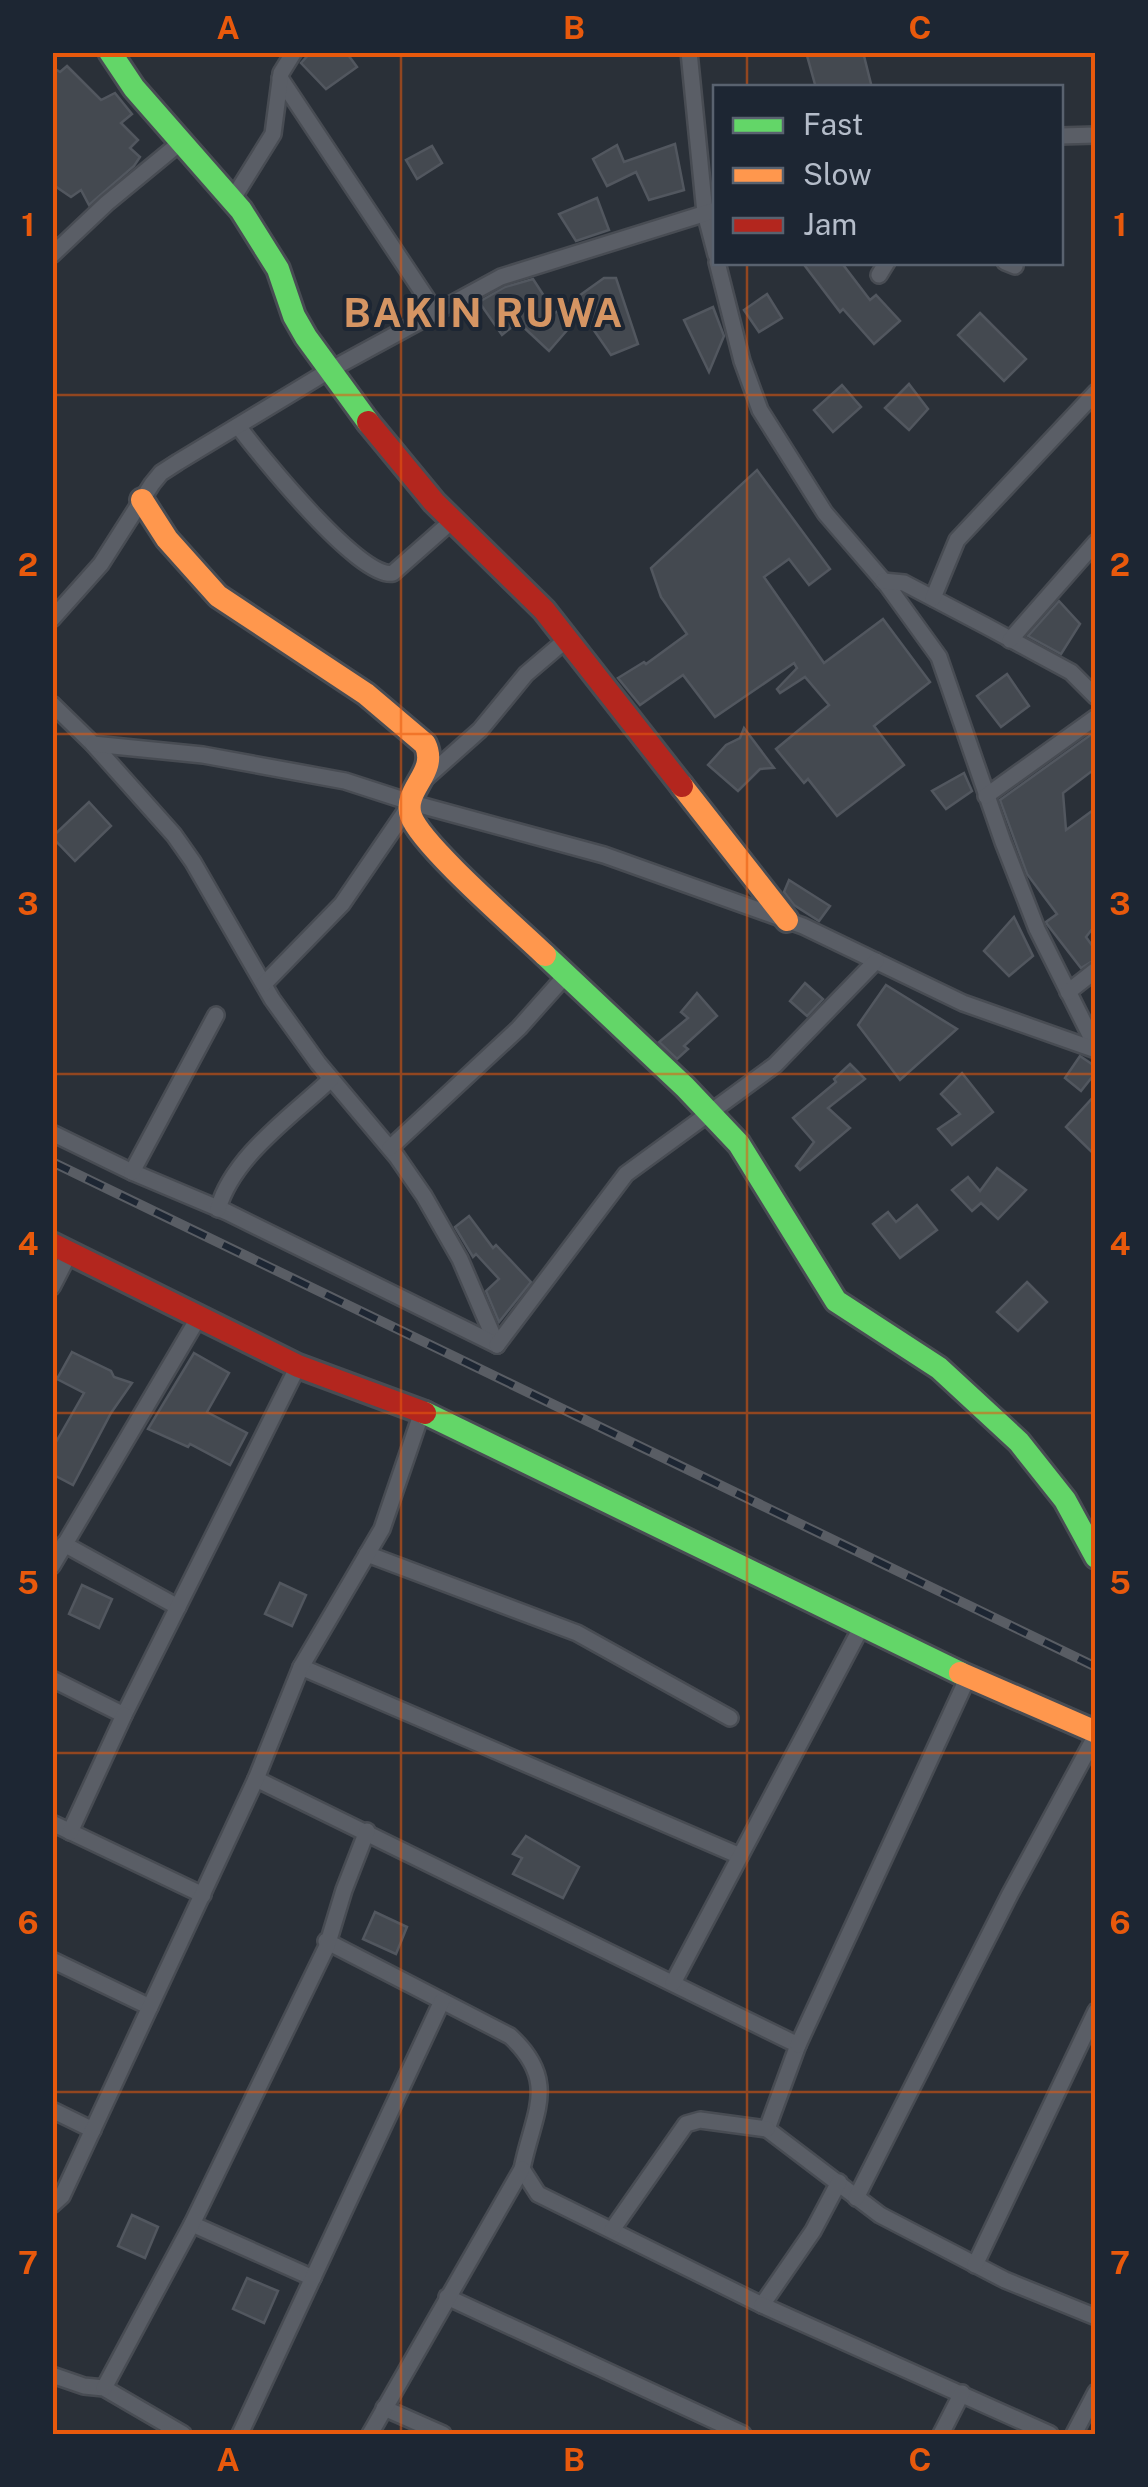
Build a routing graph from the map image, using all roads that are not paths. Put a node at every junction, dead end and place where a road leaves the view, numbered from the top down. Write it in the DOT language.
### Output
graph roads {
  1 [pos="110,52"];
  2 [pos="294,52"];
  3 [pos="689,52"];
  4 [pos="280,78"];
  5 [pos="1096,135"];
  6 [pos="1063,136"];
  7 [pos="181,142"];
  8 [pos="232,200"];
  9 [pos="710,212"];
  10 [pos="52,255"];
  11 [pos="719,265"];
  12 [pos="435,312"];
  13 [pos="330,370"];
  14 [pos="1096,392"];
  15 [pos="238,426"];
  16 [pos="142,500"];
  17 [pos="453,520"];
  18 [pos="1096,542"];
  19 [pos="883,581"];
  20 [pos="932,598"];
  21 [pos="52,619"];
  22 [pos="567,639"];
  23 [pos="1010,640"];
  24 [pos="1096,697"];
  25 [pos="52,704"];
  26 [pos="1096,717"];
  27 [pos="93,744"];
  28 [pos="986,796"];
  29 [pos="412,797"];
  30 [pos="787,920"];
  31 [pos="876,961"];
  32 [pos="1096,970"];
  33 [pos="567,974"];
  34 [pos="264,984"];
  35 [pos="1068,992"];
  36 [pos="216,1015"];
  37 [pos="1096,1048"];
  38 [pos="331,1078"];
  39 [pos="712,1114"];
  40 [pos="52,1132"];
  41 [pos="390,1148"];
  42 [pos="132,1172"];
  43 [pos="218,1208"];
  44 [pos="61,1248"];
  45 [pos="52,1286"];
  46 [pos="200,1315"];
  47 [pos="497,1345"];
  48 [pos="298,1366"];
  49 [pos="422,1412"];
  50 [pos="64,1544"];
  51 [pos="368,1554"];
  52 [pos="1096,1557"];
  53 [pos="52,1566"];
  54 [pos="178,1607"];
  55 [pos="863,1624"];
  56 [pos="301,1667"];
  57 [pos="968,1676"];
  58 [pos="52,1680"];
  59 [pos="124,1715"];
  60 [pos="730,1718"];
  61 [pos="1096,1734"];
  62 [pos="256,1779"];
  63 [pos="52,1824"];
  64 [pos="368,1831"];
  65 [pos="70,1832"];
  66 [pos="740,1856"];
  67 [pos="203,1894"];
  68 [pos="326,1941"];
  69 [pos="52,1960"];
  70 [pos="673,1983"];
  71 [pos="442,2001"];
  72 [pos="150,2007"];
  73 [pos="1096,2012"];
  74 [pos="798,2045"];
  75 [pos="52,2110"];
  76 [pos="767,2129"];
  77 [pos="93,2130"];
  78 [pos="522,2169"];
  79 [pos="839,2182"];
  80 [pos="856,2198"];
  81 [pos="52,2205"];
  82 [pos="192,2224"];
  83 [pos="612,2230"];
  84 [pos="975,2265"];
  85 [pos="313,2278"];
  86 [pos="447,2297"];
  87 [pos="762,2305"];
  88 [pos="1096,2317"];
  89 [pos="52,2375"];
  90 [pos="104,2388"];
  91 [pos="962,2392"];
  92 [pos="1096,2392"];
  93 [pos="384,2408"];
  94 [pos="184,2434"];
  95 [pos="240,2434"];
  96 [pos="370,2434"];
  97 [pos="443,2434"];
  98 [pos="743,2434"];
  99 [pos="942,2434"];
  100 [pos="1050,2434"];
  101 [pos="1074,2434"];
  1 -- 7 [label="street"];
  2 -- 4 [label="street"];
  3 -- 9 [label="street"];
  4 -- 8 [label="street"];
  4 -- 12 [label="street"];
  5 -- 6 [label="street"];
  7 -- 8 [label="street"];
  7 -- 10 [label="street"];
  8 -- 13 [label="street"];
  9 -- 12 [label="street"];
  11 -- 19 [label="street"];
  12 -- 13 [label="street"];
  13 -- 15 [label="street"];
  13 -- 17 [label="street"];
  14 -- 20 [label="street"];
  15 -- 16 [label="street"];
  15 -- 17 [label="street"];
  16 -- 21 [label="street"];
  16 -- 29 [label="street"];
  17 -- 22 [label="street"];
  18 -- 23 [label="street"];
  19 -- 20 [label="street"];
  19 -- 28 [label="street"];
  20 -- 23 [label="street"];
  22 -- 29 [label="street"];
  22 -- 30 [label="street"];
  23 -- 24 [label="street"];
  25 -- 27 [label="street"];
  26 -- 28 [label="street"];
  27 -- 29 [label="street"];
  27 -- 34 [label="street"];
  28 -- 35 [label="street"];
  29 -- 30 [label="street"];
  29 -- 33 [label="street"];
  29 -- 34 [label="street"];
  30 -- 31 [label="street"];
  31 -- 37 [label="street"];
  31 -- 39 [label="street"];
  32 -- 35 [label="street"];
  33 -- 39 [label="street"];
  33 -- 41 [label="street"];
  34 -- 38 [label="street"];
  35 -- 37 [label="street"];
  36 -- 42 [label="street"];
  38 -- 41 [label="street"];
  38 -- 43 [label="street"];
  39 -- 47 [label="street"];
  39 -- 52 [label="street"];
  40 -- 42 [label="street"];
  41 -- 47 [label="street"];
  42 -- 43 [label="street"];
  43 -- 47 [label="street"];
  44 -- 45 [label="street"];
  44 -- 46 [label="street"];
  46 -- 48 [label="street"];
  46 -- 50 [label="street"];
  48 -- 49 [label="street"];
  48 -- 54 [label="street"];
  49 -- 51 [label="street"];
  49 -- 55 [label="street"];
  50 -- 53 [label="street"];
  50 -- 54 [label="street"];
  51 -- 56 [label="street"];
  51 -- 60 [label="street"];
  54 -- 59 [label="street"];
  55 -- 57 [label="street"];
  55 -- 66 [label="street"];
  56 -- 62 [label="street"];
  56 -- 66 [label="street"];
  57 -- 61 [label="street"];
  57 -- 74 [label="street"];
  58 -- 59 [label="street"];
  59 -- 65 [label="street"];
  61 -- 80 [label="street"];
  62 -- 64 [label="street"];
  62 -- 67 [label="street"];
  63 -- 65 [label="street"];
  64 -- 68 [label="street"];
  64 -- 70 [label="street"];
  65 -- 67 [label="street"];
  66 -- 70 [label="street"];
  67 -- 72 [label="street"];
  68 -- 71 [label="street"];
  68 -- 82 [label="street"];
  69 -- 72 [label="street"];
  70 -- 74 [label="street"];
  71 -- 78 [label="street"];
  71 -- 85 [label="street"];
  72 -- 77 [label="street"];
  73 -- 84 [label="street"];
  74 -- 76 [label="street"];
  75 -- 77 [label="street"];
  76 -- 79 [label="street"];
  76 -- 83 [label="street"];
  77 -- 81 [label="street"];
  78 -- 83 [label="street"];
  78 -- 86 [label="street"];
  79 -- 80 [label="street"];
  79 -- 87 [label="street"];
  80 -- 84 [label="street"];
  82 -- 85 [label="street"];
  82 -- 90 [label="street"];
  83 -- 87 [label="street"];
  84 -- 88 [label="street"];
  85 -- 95 [label="street"];
  86 -- 93 [label="street"];
  86 -- 98 [label="street"];
  87 -- 91 [label="street"];
  89 -- 90 [label="street"];
  90 -- 94 [label="street"];
  91 -- 99 [label="street"];
  91 -- 100 [label="street"];
  92 -- 101 [label="street"];
  93 -- 96 [label="street"];
  93 -- 97 [label="street"];
}
